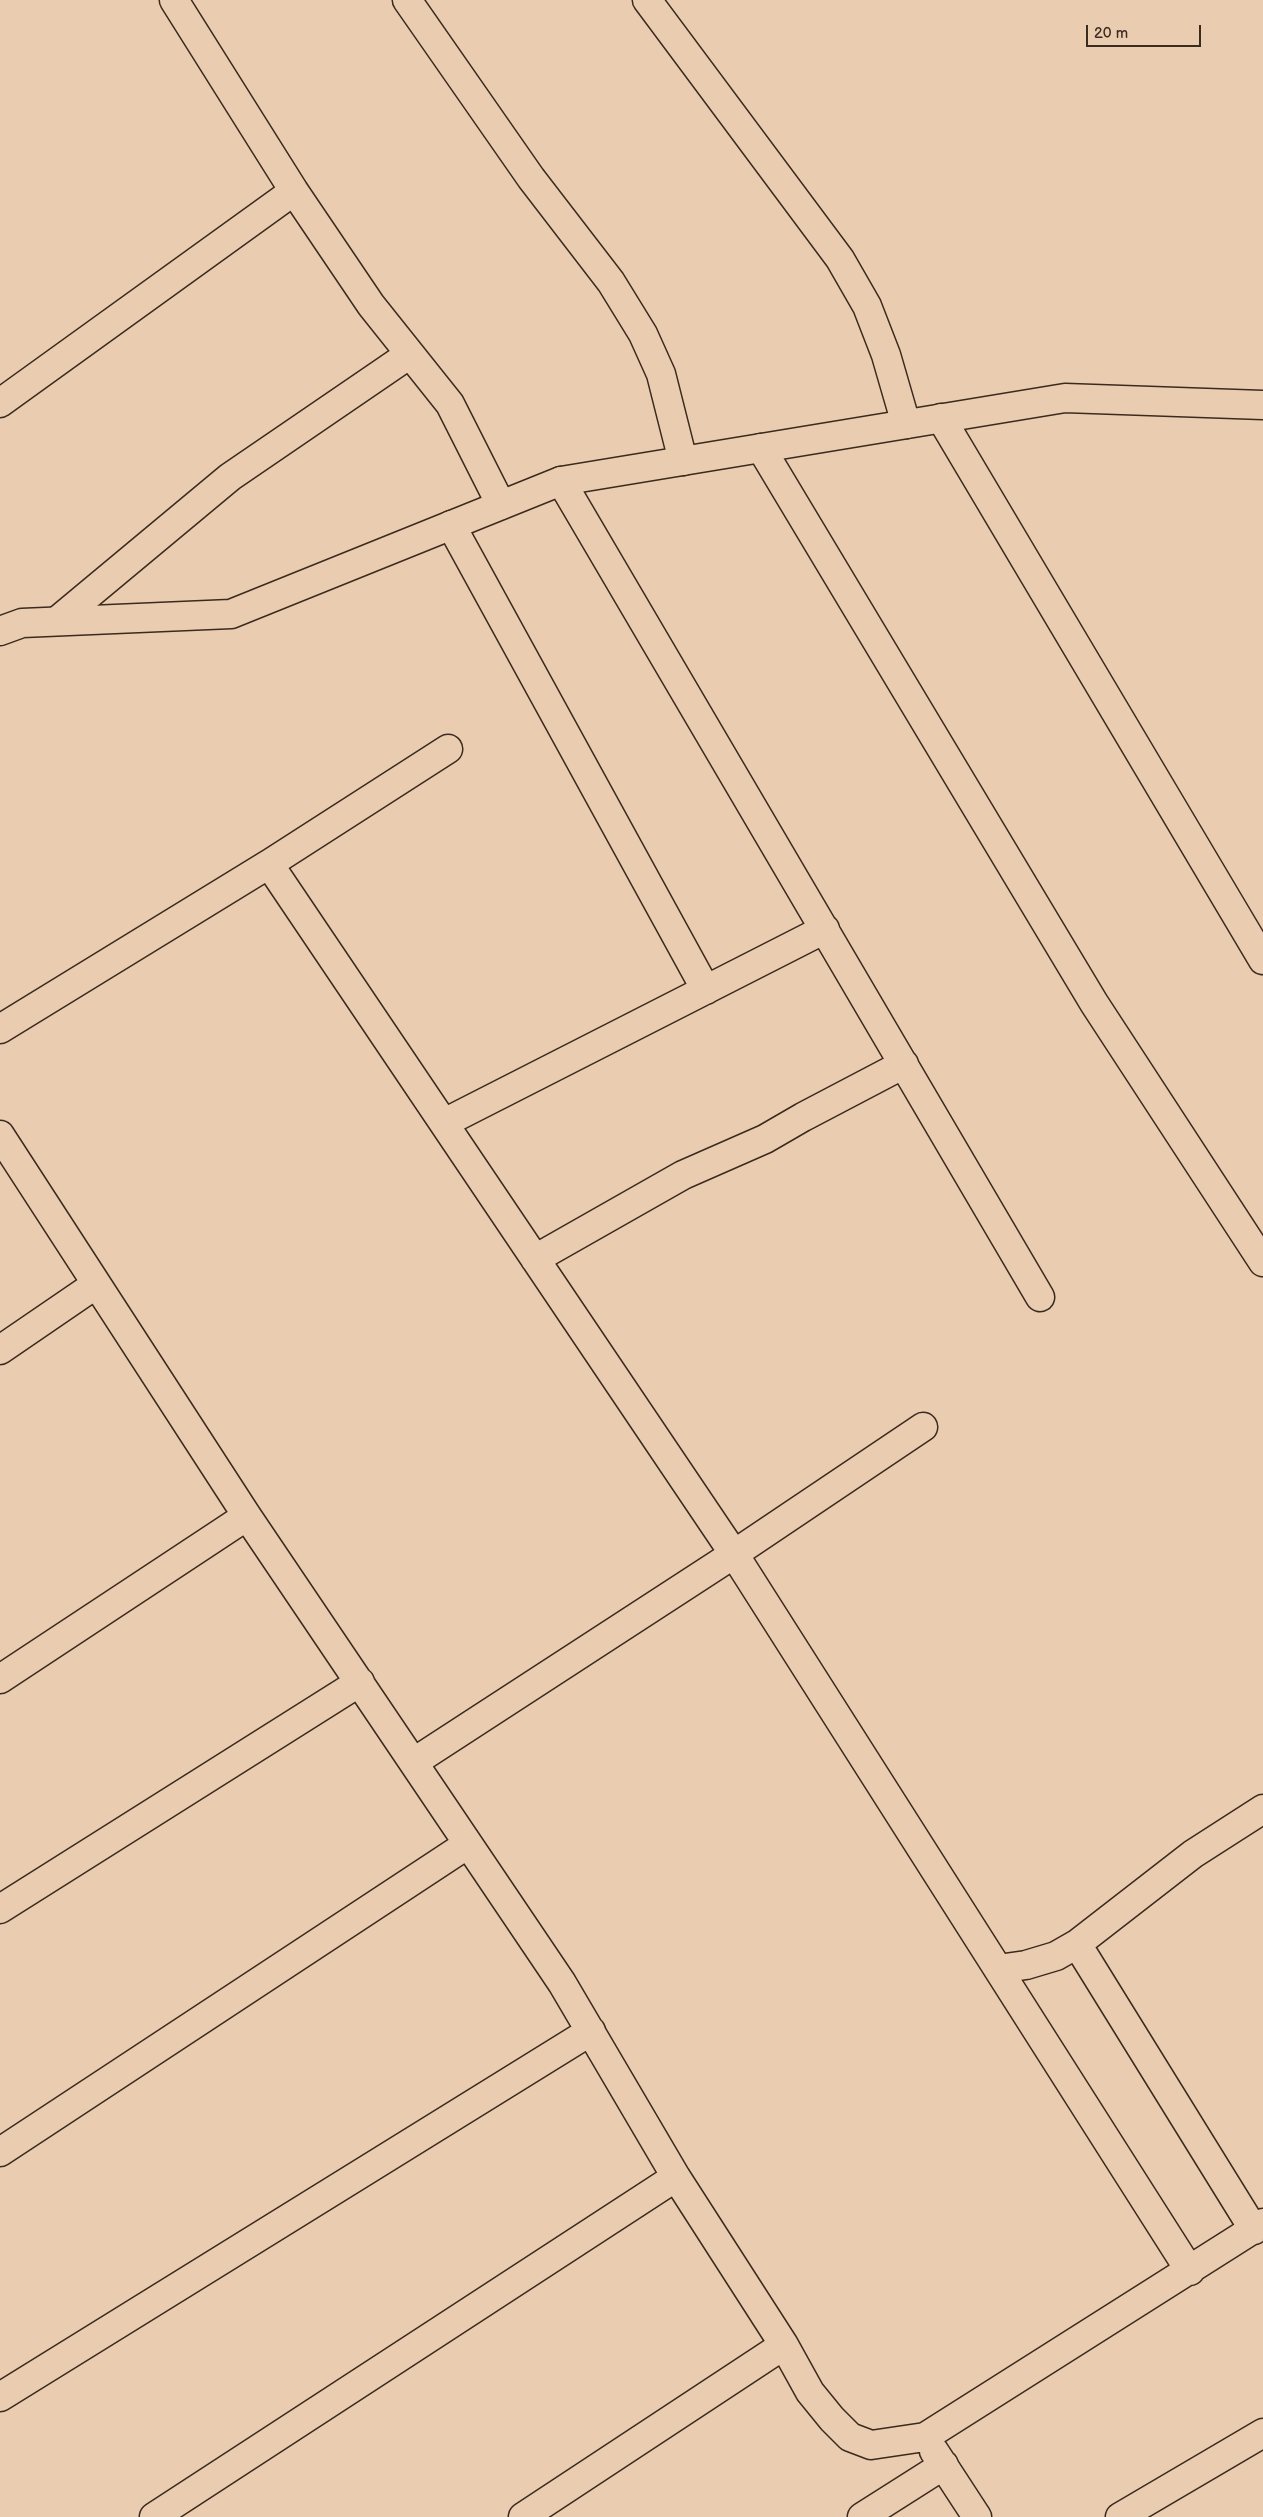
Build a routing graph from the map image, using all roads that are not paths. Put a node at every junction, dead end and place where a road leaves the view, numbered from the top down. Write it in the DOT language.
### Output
graph roads {
  1 [pos="174,0"];
  2 [pos="407,0"];
  3 [pos="647,0"];
  4 [pos="294,192"];
  5 [pos="410,354"];
  6 [pos="0,403"];
  7 [pos="1263,406"];
  8 [pos="941,418"];
  9 [pos="906,424"];
  10 [pos="761,448"];
  11 [pos="683,461"];
  12 [pos="562,481"];
  13 [pos="501,505"];
  14 [pos="451,525"];
  15 [pos="57,621"];
  16 [pos="0,631"];
  17 [pos="448,749"];
  18 [pos="269,864"];
  19 [pos="825,929"];
  20 [pos="1263,960"];
  21 [pos="706,990"];
  22 [pos="0,1029"];
  23 [pos="904,1064"];
  24 [pos="444,1123"];
  25 [pos="0,1135"];
  26 [pos="535,1259"];
  27 [pos="1263,1262"];
  28 [pos="96,1285"];
  29 [pos="1040,1297"];
  30 [pos="0,1350"];
  31 [pos="923,1427"];
  32 [pos="247,1516"];
  33 [pos="734,1554"];
  34 [pos="0,1678"];
  35 [pos="360,1682"];
  36 [pos="414,1762"];
  37 [pos="1263,1810"];
  38 [pos="468,1844"];
  39 [pos="0,1909"];
  40 [pos="1077,1944"];
  41 [pos="998,1969"];
  42 [pos="591,2031"];
  43 [pos="0,2152"];
  44 [pos="676,2177"];
  45 [pos="1258,2226"];
  46 [pos="1190,2270"];
  47 [pos="784,2345"];
  48 [pos="0,2397"];
  49 [pos="1263,2433"];
  50 [pos="925,2437"];
  51 [pos="944,2466"];
  52 [pos="154,2517"];
  53 [pos="523,2517"];
  54 [pos="862,2517"];
  55 [pos="977,2517"];
  56 [pos="1120,2517"];
  1 -- 4 [label="street"];
  2 -- 11 [label="street"];
  3 -- 9 [label="street"];
  4 -- 5 [label="street"];
  4 -- 6 [label="street"];
  5 -- 13 [label="street"];
  5 -- 15 [label="street"];
  7 -- 8 [label="street"];
  8 -- 9 [label="street"];
  8 -- 20 [label="street"];
  9 -- 10 [label="street"];
  10 -- 11 [label="street"];
  10 -- 27 [label="street"];
  11 -- 12 [label="street"];
  12 -- 13 [label="street"];
  12 -- 19 [label="street"];
  13 -- 14 [label="street"];
  14 -- 15 [label="street"];
  14 -- 21 [label="street"];
  15 -- 16 [label="street"];
  17 -- 18 [label="street"];
  18 -- 22 [label="street"];
  18 -- 24 [label="street"];
  19 -- 21 [label="street"];
  19 -- 23 [label="street"];
  21 -- 24 [label="street"];
  23 -- 26 [label="street"];
  23 -- 29 [label="street"];
  24 -- 26 [label="street"];
  25 -- 28 [label="street"];
  26 -- 33 [label="street"];
  28 -- 30 [label="street"];
  28 -- 32 [label="street"];
  31 -- 33 [label="street"];
  32 -- 34 [label="street"];
  32 -- 35 [label="street"];
  33 -- 36 [label="street"];
  33 -- 41 [label="street"];
  35 -- 36 [label="street"];
  35 -- 39 [label="street"];
  36 -- 38 [label="street"];
  37 -- 40 [label="street"];
  38 -- 42 [label="street"];
  38 -- 43 [label="street"];
  40 -- 41 [label="street"];
  40 -- 45 [label="street"];
  41 -- 46 [label="street"];
  42 -- 44 [label="street"];
  42 -- 48 [label="street"];
  44 -- 47 [label="street"];
  44 -- 52 [label="street"];
  45 -- 46 [label="street"];
  46 -- 50 [label="street"];
  47 -- 50 [label="street"];
  47 -- 53 [label="street"];
  49 -- 56 [label="street"];
  50 -- 51 [label="street"];
  51 -- 54 [label="street"];
  51 -- 55 [label="street"];
}
